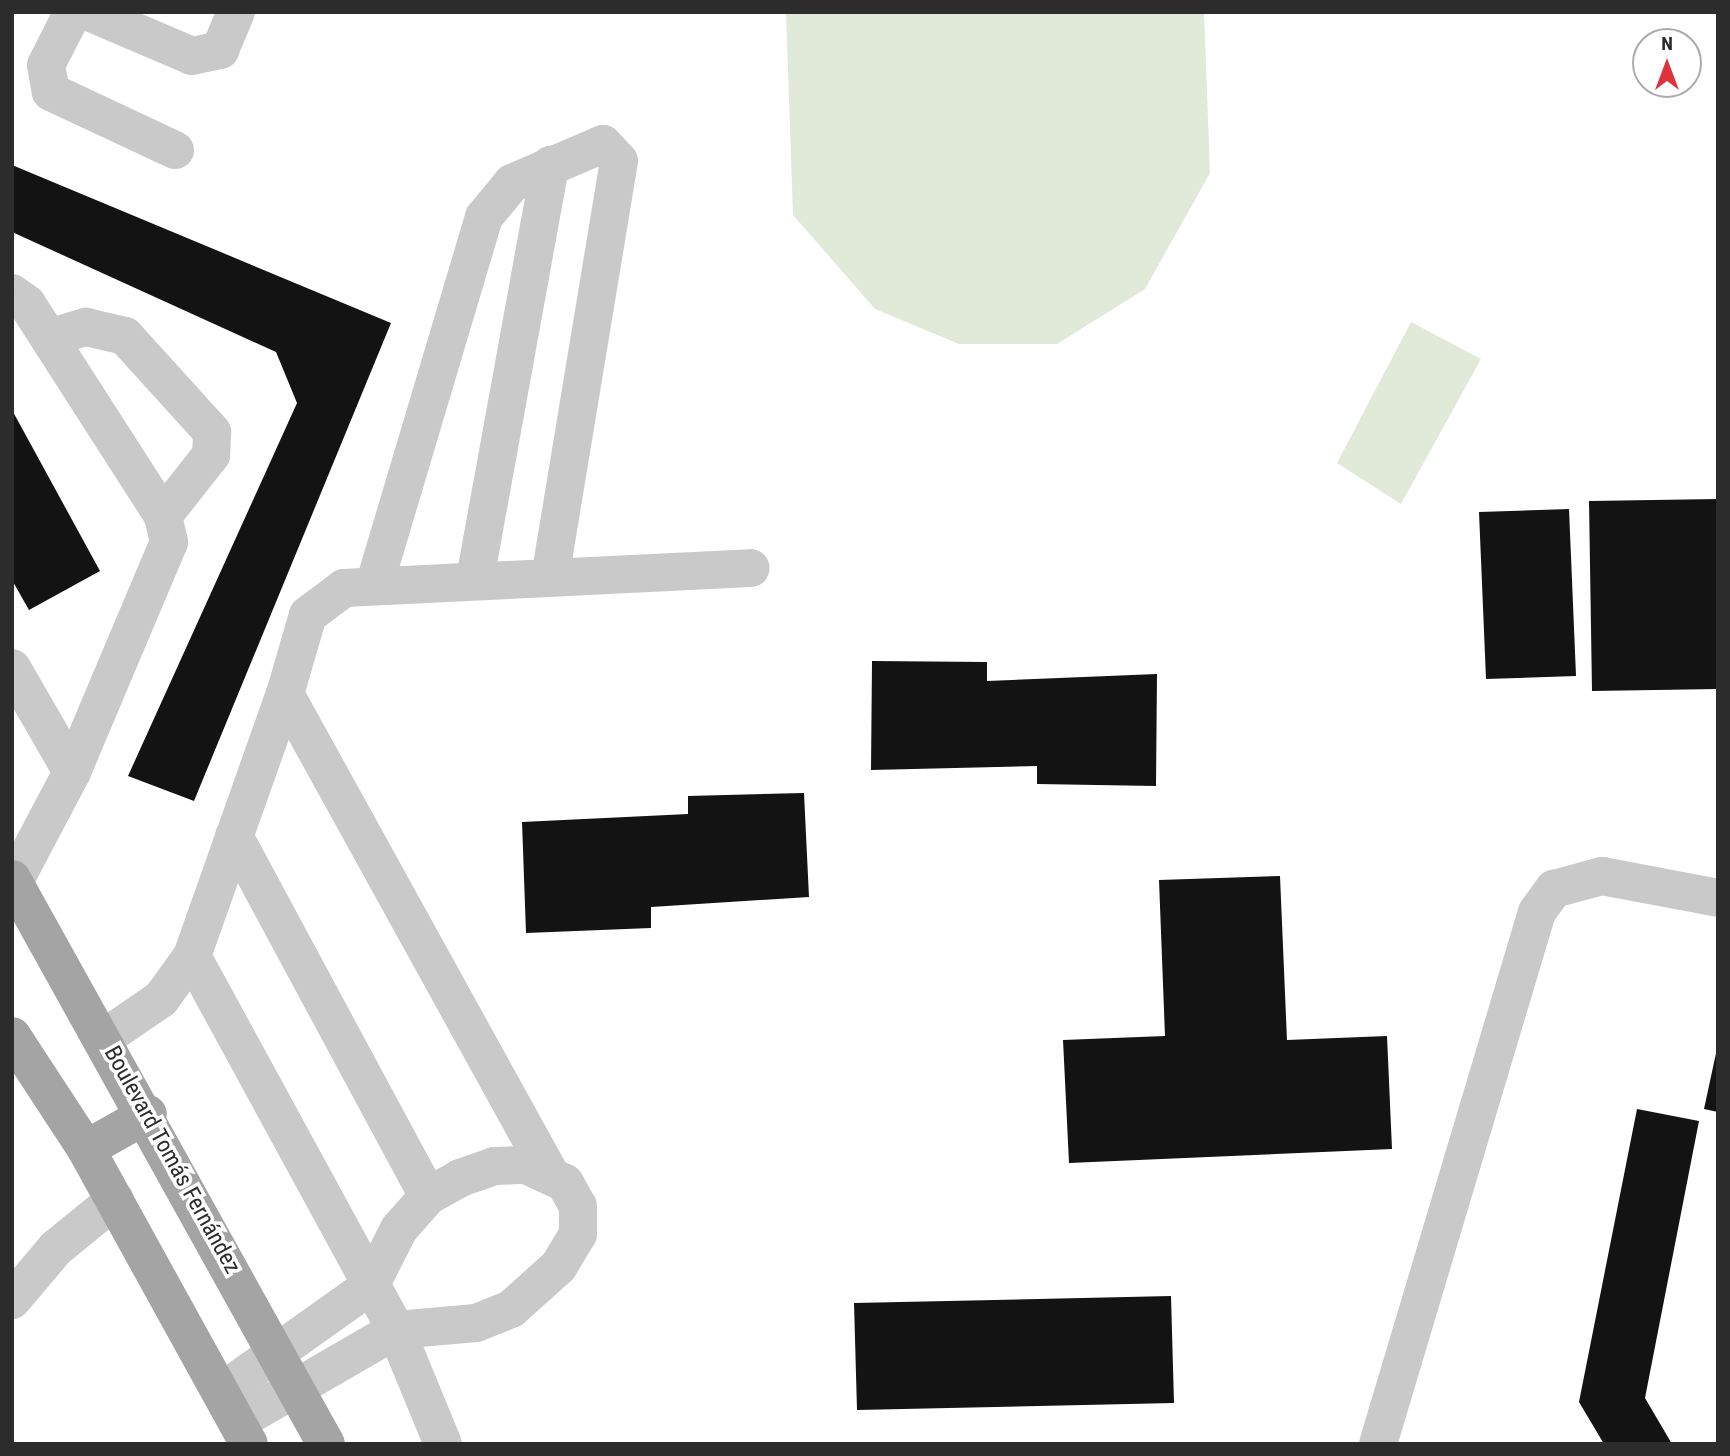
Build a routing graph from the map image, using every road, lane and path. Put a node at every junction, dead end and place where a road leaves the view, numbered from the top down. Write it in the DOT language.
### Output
graph roads {
  1 [pos="73,12"];
  2 [pos="89,12"];
  3 [pos="236,12"];
  4 [pos="175,150"];
  5 [pos="550,165"];
  6 [pos="12,293"];
  7 [pos="49,338"];
  8 [pos="163,516"];
  9 [pos="751,568"];
  10 [pos="551,573"];
  11 [pos="475,579"];
  12 [pos="374,586"];
  13 [pos="12,668"];
  14 [pos="285,694"];
  15 [pos="72,772"];
  16 [pos="234,836"];
  17 [pos="13,880"];
  18 [pos="1718,898"];
  19 [pos="192,956"];
  20 [pos="12,1036"];
  21 [pos="104,1038"];
  22 [pos="148,1114"];
  23 [pos="86,1149"];
  24 [pos="549,1172"];
  25 [pos="428,1196"];
  26 [pos="115,1200"];
  27 [pos="15,1286"];
  28 [pos="370,1286"];
  29 [pos="396,1330"];
  30 [pos="286,1370"];
  31 [pos="236,1419"];
  32 [pos="327,1444"];
  33 [pos="443,1444"];
  34 [pos="1378,1444"];
  1 -- 4 [label="lane"];
  2 -- 3 [label="lane"];
  5 -- 10 [label="lane"];
  5 -- 11 [label="lane"];
  5 -- 12 [label="lane"];
  6 -- 7 [label="lane"];
  7 -- 8 [label="lane"];
  7 -- 8 [label="lane"];
  8 -- 15 [label="lane"];
  9 -- 10 [label="lane"];
  10 -- 11 [label="lane"];
  11 -- 12 [label="lane"];
  12 -- 14 [label="lane"];
  13 -- 15 [label="lane"];
  14 -- 16 [label="lane"];
  14 -- 24 [label="lane"];
  15 -- 17 [label="lane"];
  16 -- 19 [label="lane"];
  16 -- 25 [label="lane"];
  17 -- 21 [label="main road, Boulevard Tomás Fernández"];
  18 -- 34 [label="lane"];
  19 -- 21 [label="lane"];
  19 -- 28 [label="lane"];
  20 -- 23 [label="main road"];
  21 -- 22 [label="main road, Boulevard Tomás Fernández"];
  22 -- 23 [label="main road"];
  22 -- 30 [label="main road, Boulevard Tomás Fernández"];
  23 -- 26 [label="main road"];
  24 -- 25 [label="lane"];
  24 -- 29 [label="lane"];
  25 -- 28 [label="lane"];
  26 -- 27 [label="lane"];
  26 -- 31 [label="main road"];
  28 -- 29 [label="lane"];
  28 -- 30 [label="lane"];
  29 -- 30 [label="lane"];
  29 -- 33 [label="lane"];
  30 -- 31 [label="lane"];
  30 -- 32 [label="main road, Boulevard Tomás Fernández"];
}
